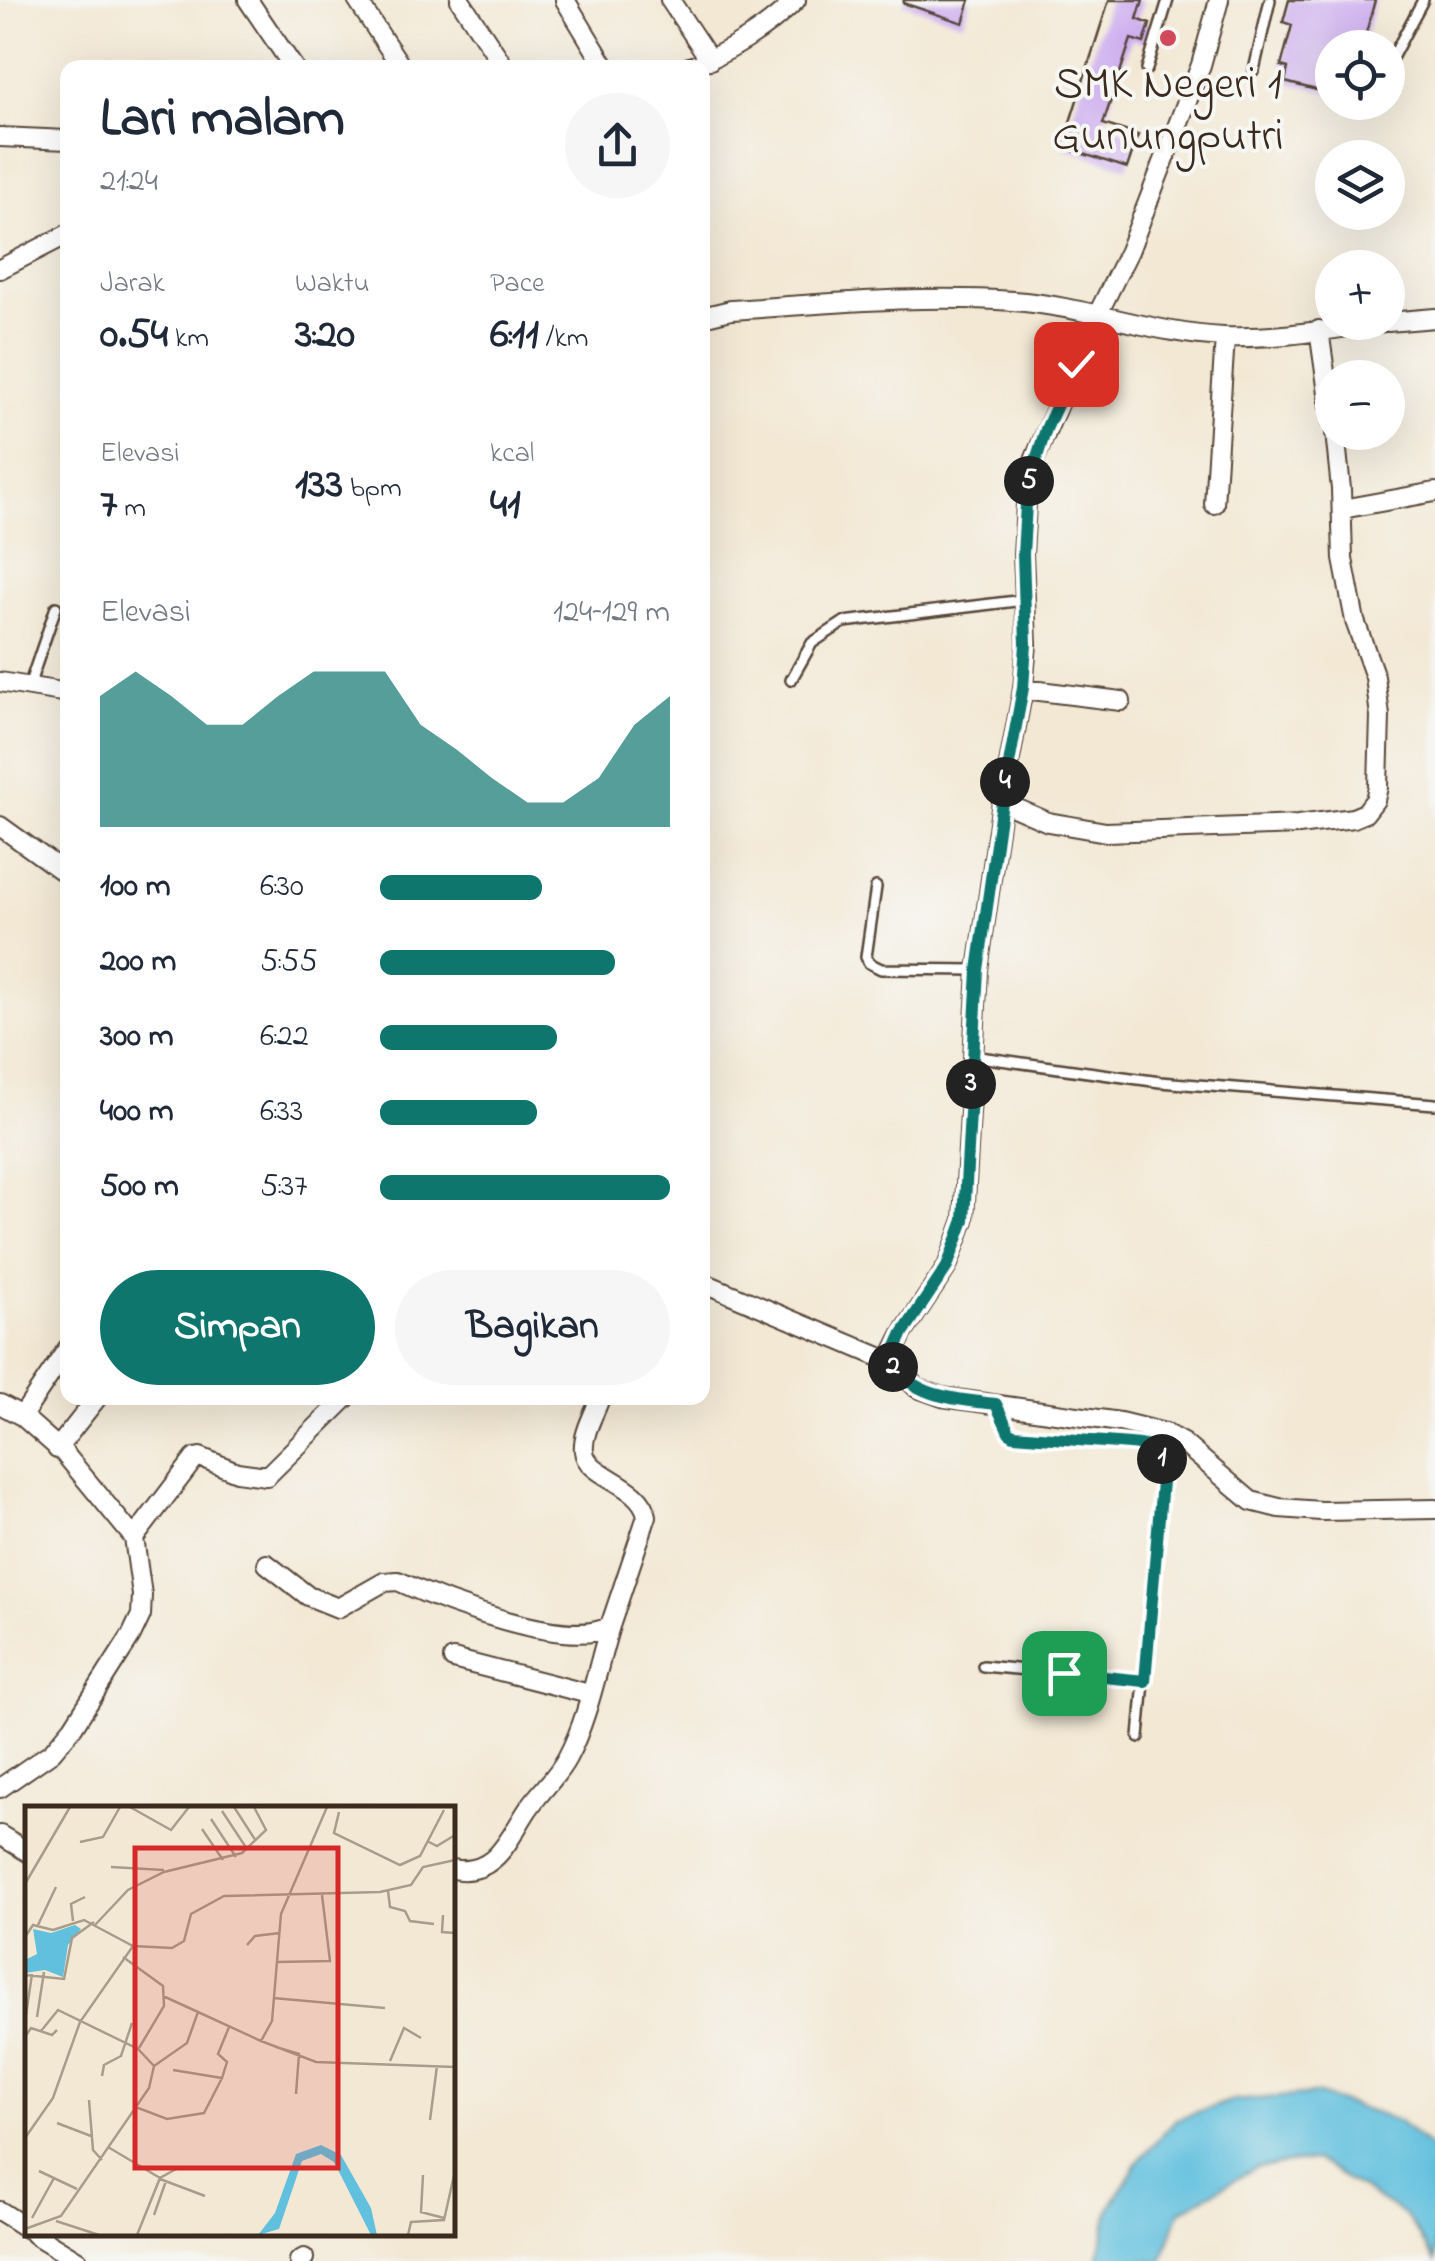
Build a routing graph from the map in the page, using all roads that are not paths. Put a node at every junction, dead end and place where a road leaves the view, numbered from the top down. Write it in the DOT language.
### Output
graph roads {
  1 [pos="248,0"];
  2 [pos="357,0"];
  3 [pos="460,0"];
  4 [pos="565,0"];
  5 [pos="670,0"];
  6 [pos="1168,0"];
  7 [pos="1219,0"];
  8 [pos="1270,0"];
  9 [pos="1423,0"];
  10 [pos="792,2"];
  11 [pos="1405,34"];
  12 [pos="289,60"];
  13 [pos="397,60"];
  14 [pos="499,60"];
  15 [pos="601,60"];
  16 [pos="710,60"];
  17 [pos="1147,69"];
  18 [pos="1254,70"];
  19 [pos="0,137"];
  20 [pos="60,140"];
  21 [pos="60,238"];
  22 [pos="0,269"];
  23 [pos="1100,313"];
  24 [pos="710,315"];
  25 [pos="1435,318"];
  26 [pos="1405,320"];
  27 [pos="1315,330"];
  28 [pos="1225,337"];
  29 [pos="1337,450"];
  30 [pos="1435,492"];
  31 [pos="1214,504"];
  32 [pos="1342,509"];
  33 [pos="1024,600"];
  34 [pos="56,607"];
  35 [pos="791,680"];
  36 [pos="0,682"];
  37 [pos="29,686"];
  38 [pos="1023,688"];
  39 [pos="60,692"];
  40 [pos="1121,701"];
  41 [pos="1002,802"];
  42 [pos="0,826"];
  43 [pos="60,869"];
  44 [pos="876,887"];
  45 [pos="978,970"];
  46 [pos="972,1056"];
  47 [pos="1435,1104"];
  48 [pos="710,1285"];
  49 [pos="60,1360"];
  50 [pos="890,1362"];
  51 [pos="0,1404"];
  52 [pos="996,1404"];
  53 [pos="91,1405"];
  54 [pos="339,1405"];
  55 [pos="598,1405"];
  56 [pos="22,1416"];
  57 [pos="57,1448"];
  58 [pos="1435,1509"];
  59 [pos="134,1538"];
  60 [pos="267,1564"];
  61 [pos="610,1626"];
  62 [pos="453,1659"];
  63 [pos="983,1666"];
  64 [pos="1145,1681"];
  65 [pos="589,1694"];
  66 [pos="1139,1737"];
  67 [pos="0,1788"];
  68 [pos="0,1835"];
  69 [pos="25,1850"];
  70 [pos="455,1870"];
  71 [pos="0,2211"];
  72 [pos="25,2227"];
  73 [pos="37,2236"];
  74 [pos="78,2261"];
  1 -- 12 [label="street"];
  2 -- 13 [label="street"];
  3 -- 14 [label="street"];
  4 -- 15 [label="street"];
  5 -- 16 [label="street"];
  6 -- 17 [label="lane"];
  7 -- 23 [label="street"];
  8 -- 18 [label="lane"];
  9 -- 11 [label="lane"];
  10 -- 16 [label="street"];
  19 -- 20 [label="street"];
  21 -- 22 [label="street"];
  23 -- 24 [label="street"];
  23 -- 28 [label="street"];
  23 -- 33 [label="street"];
  25 -- 26 [label="street"];
  27 -- 28 [label="street"];
  28 -- 31 [label="street"];
  29 -- 32 [label="street"];
  30 -- 32 [label="street"];
  32 -- 41 [label="street"];
  33 -- 35 [label="lane"];
  33 -- 38 [label="street"];
  34 -- 37 [label="lane"];
  36 -- 37 [label="street"];
  37 -- 39 [label="street"];
  38 -- 40 [label="street"];
  38 -- 41 [label="street"];
  41 -- 45 [label="street"];
  42 -- 43 [label="street"];
  44 -- 45 [label="lane"];
  45 -- 46 [label="street"];
  46 -- 47 [label="lane"];
  46 -- 50 [label="street"];
  48 -- 50 [label="street"];
  49 -- 56 [label="street"];
  50 -- 52 [label="street"];
  51 -- 56 [label="street"];
  52 -- 58 [label="street"];
  52 -- 64 [label="lane"];
  53 -- 57 [label="street"];
  54 -- 59 [label="street"];
  55 -- 61 [label="street"];
  56 -- 57 [label="street"];
  57 -- 59 [label="street"];
  59 -- 67 [label="street"];
  60 -- 61 [label="street"];
  61 -- 65 [label="street"];
  62 -- 65 [label="street"];
  63 -- 64 [label="lane"];
  64 -- 66 [label="lane"];
  65 -- 70 [label="street"];
  68 -- 69 [label="street"];
  71 -- 72 [label="street"];
  73 -- 74 [label="street"];
}
